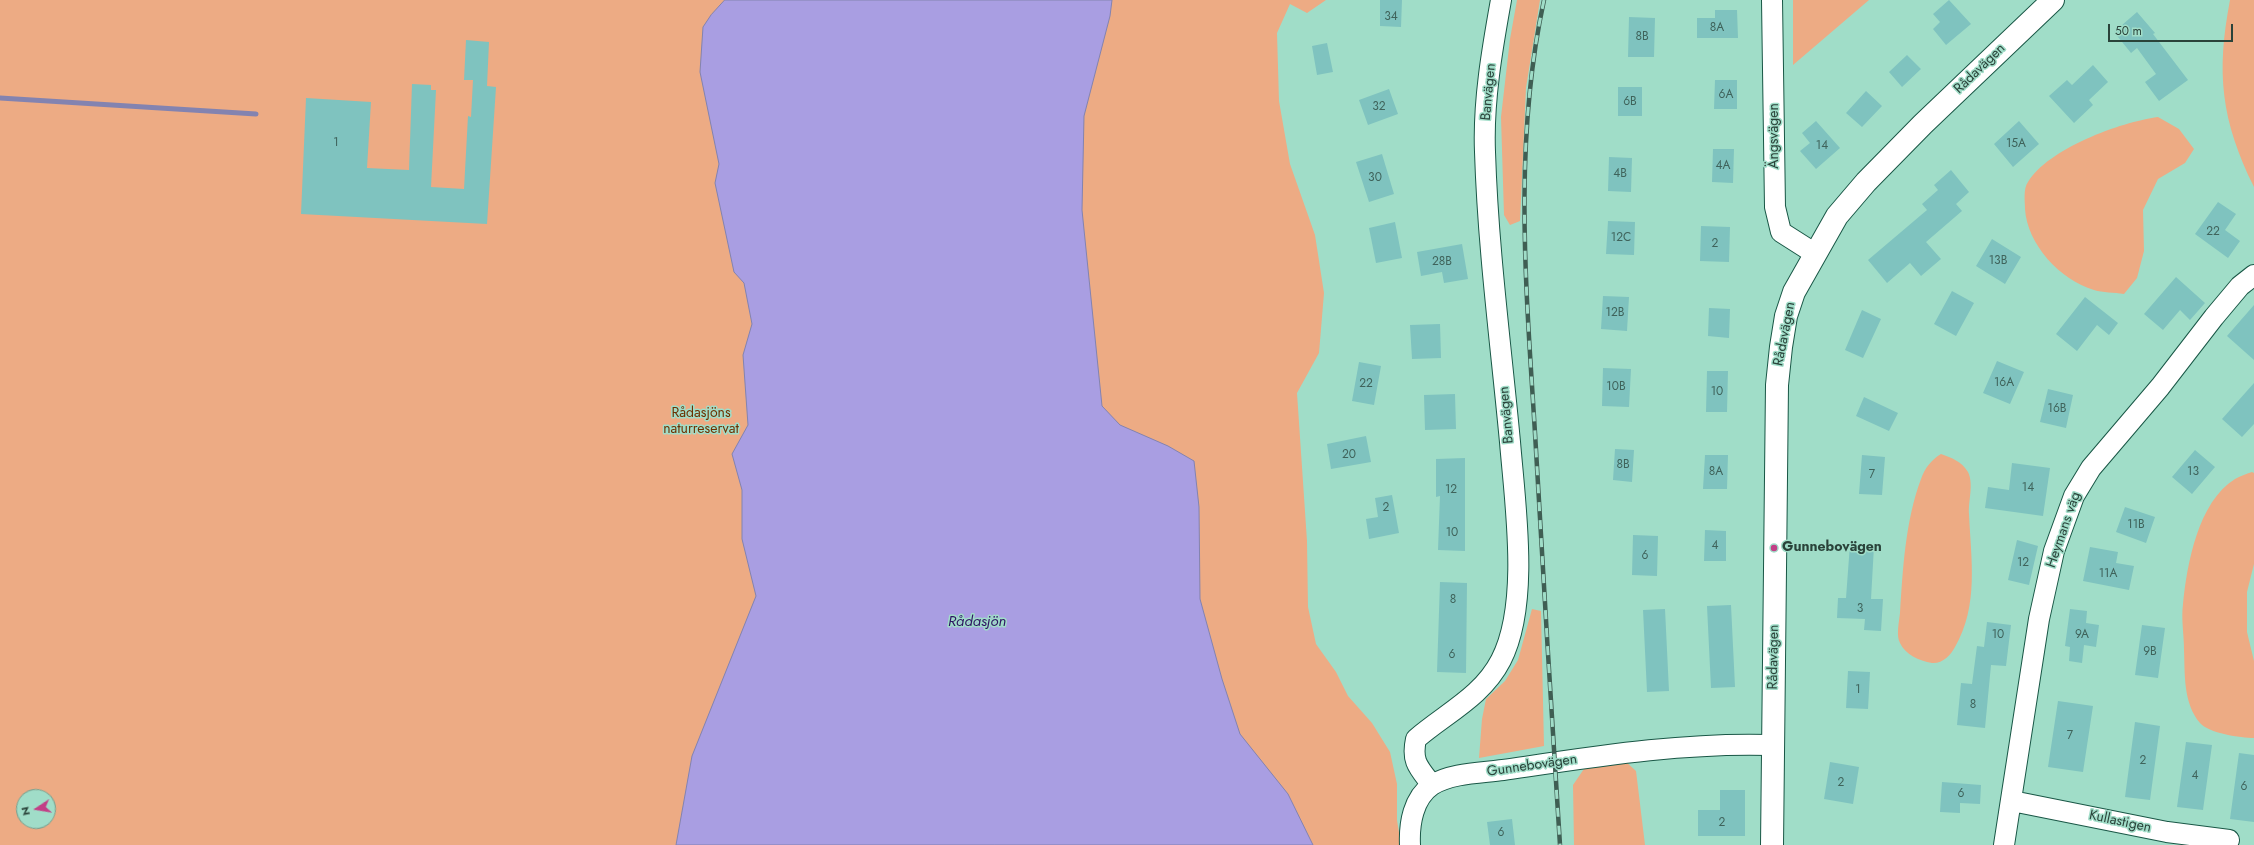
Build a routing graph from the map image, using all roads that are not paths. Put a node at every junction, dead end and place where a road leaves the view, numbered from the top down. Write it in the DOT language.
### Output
graph roads {
  1 [pos="1501,0"];
  2 [pos="1772,0"];
  3 [pos="2053,0"];
  4 [pos="1814,253"];
  5 [pos="2254,275"];
  6 [pos="1772,745"];
  7 [pos="1432,785"];
  8 [pos="2012,801"];
  9 [pos="2229,840"];
  10 [pos="1410,845"];
  11 [pos="1772,845"];
  12 [pos="2004,845"];
  1 -- 7 [label="street, Banvägen"];
  2 -- 4 [label="street, Ängsvägen"];
  3 -- 4 [label="street, Rådavägen"];
  4 -- 6 [label="street, Rådavägen"];
  5 -- 8 [label="street, Heymans väg"];
  6 -- 7 [label="street, Gunnebovägen"];
  6 -- 11 [label="street, Rådavägen"];
  7 -- 10 [label="street, Gunnebovägen"];
  8 -- 9 [label="street, Kullastigen"];
  8 -- 12 [label="street, Heymans väg"];
}
